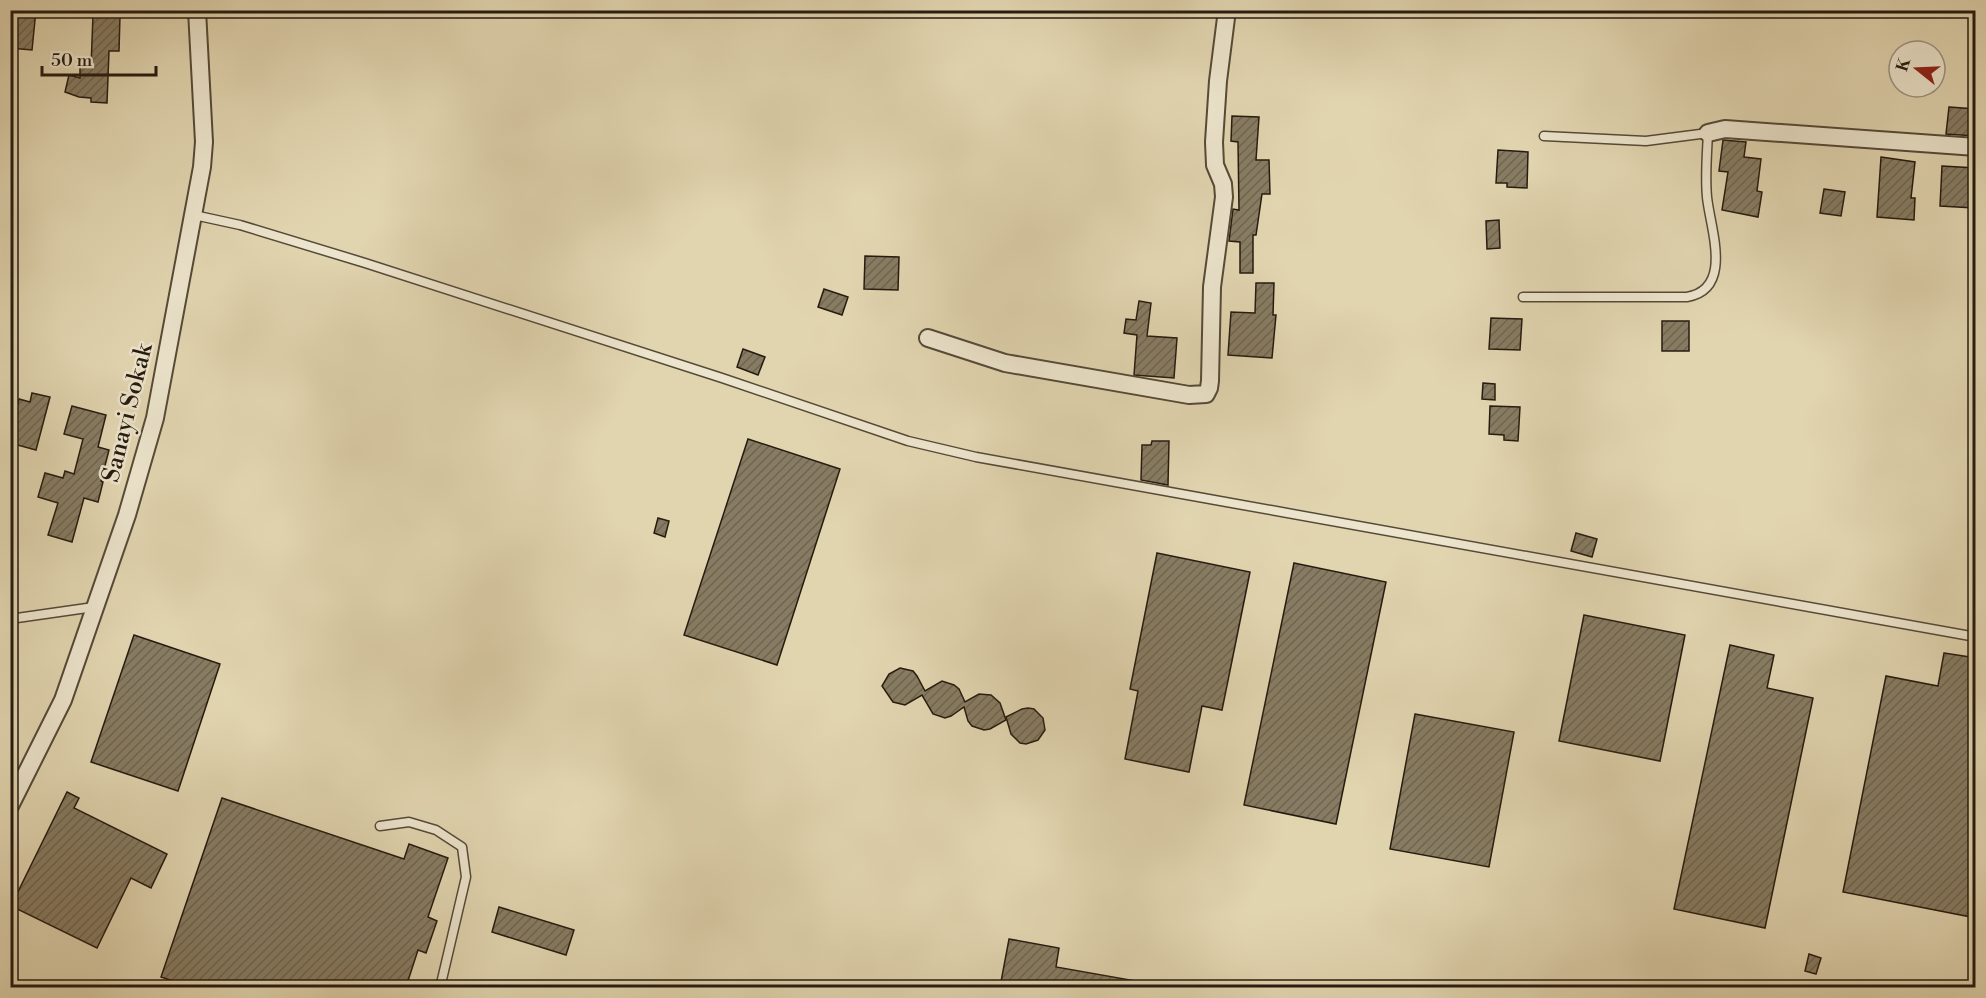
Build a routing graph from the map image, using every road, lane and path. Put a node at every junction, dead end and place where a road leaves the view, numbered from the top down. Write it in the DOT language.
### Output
graph roads {
  1 [pos="197,10"];
  2 [pos="1227,10"];
  3 [pos="1708,133"];
  4 [pos="1544,136"];
  5 [pos="1976,147"];
  6 [pos="194,215"];
  7 [pos="1523,297"];
  8 [pos="928,338"];
  9 [pos="94,606"];
  10 [pos="10,619"];
  11 [pos="1976,637"];
  12 [pos="10,806"];
  13 [pos="380,826"];
  14 [pos="440,987"];
  1 -- 6 [label="street, Sanayi Sokak"];
  2 -- 8 [label="street"];
  3 -- 4 [label="lane"];
  3 -- 5 [label="street"];
  3 -- 7 [label="lane"];
  6 -- 9 [label="street, Sanayi Sokak"];
  6 -- 11 [label="lane"];
  9 -- 10 [label="lane"];
  9 -- 12 [label="street, Sanayi Sokak"];
  13 -- 14 [label="lane"];
}
